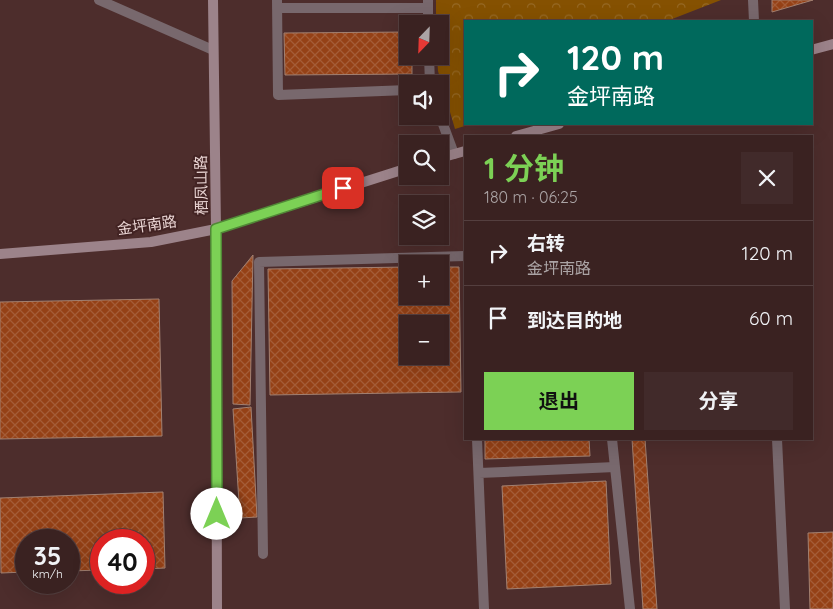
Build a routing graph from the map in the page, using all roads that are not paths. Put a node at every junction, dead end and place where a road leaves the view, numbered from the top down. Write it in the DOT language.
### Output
graph roads {
  1 [pos="99,0"];
  2 [pos="213,0"];
  3 [pos="753,0"];
  4 [pos="277,4"];
  5 [pos="428,4"];
  6 [pos="754,20"];
  7 [pos="833,44"];
  8 [pos="813,49"];
  9 [pos="213,50"];
  10 [pos="399,90"];
  11 [pos="443,125"];
  12 [pos="555,125"];
  13 [pos="520,135"];
  14 [pos="464,151"];
  15 [pos="454,154"];
  16 [pos="449,155"];
  17 [pos="399,171"];
  18 [pos="216,229"];
  19 [pos="0,254"];
  20 [pos="464,256"];
  21 [pos="477,440"];
  22 [pos="612,440"];
  23 [pos="777,440"];
  24 [pos="615,467"];
  25 [pos="479,474"];
  26 [pos="263,554"];
  27 [pos="217,609"];
  28 [pos="484,609"];
  29 [pos="630,609"];
  30 [pos="785,609"];
  1 -- 9 [label="street"];
  2 -- 9 [label="street, 栖凤山路"];
  3 -- 6 [label="street"];
  4 -- 5 [label="street"];
  4 -- 10 [label="street"];
  7 -- 8 [label="street"];
  9 -- 18 [label="street, 栖凤山路"];
  11 -- 15 [label="street"];
  12 -- 13 [label="street"];
  14 -- 15 [label="street"];
  15 -- 16 [label="street"];
  17 -- 18 [label="street, 金坪南路"];
  18 -- 19 [label="street, 金坪南路"];
  18 -- 27 [label="street, 栖凤山路"];
  20 -- 26 [label="street"];
  21 -- 25 [label="street"];
  22 -- 24 [label="street"];
  23 -- 30 [label="street"];
  24 -- 25 [label="street"];
  24 -- 29 [label="street"];
  25 -- 28 [label="street"];
}
